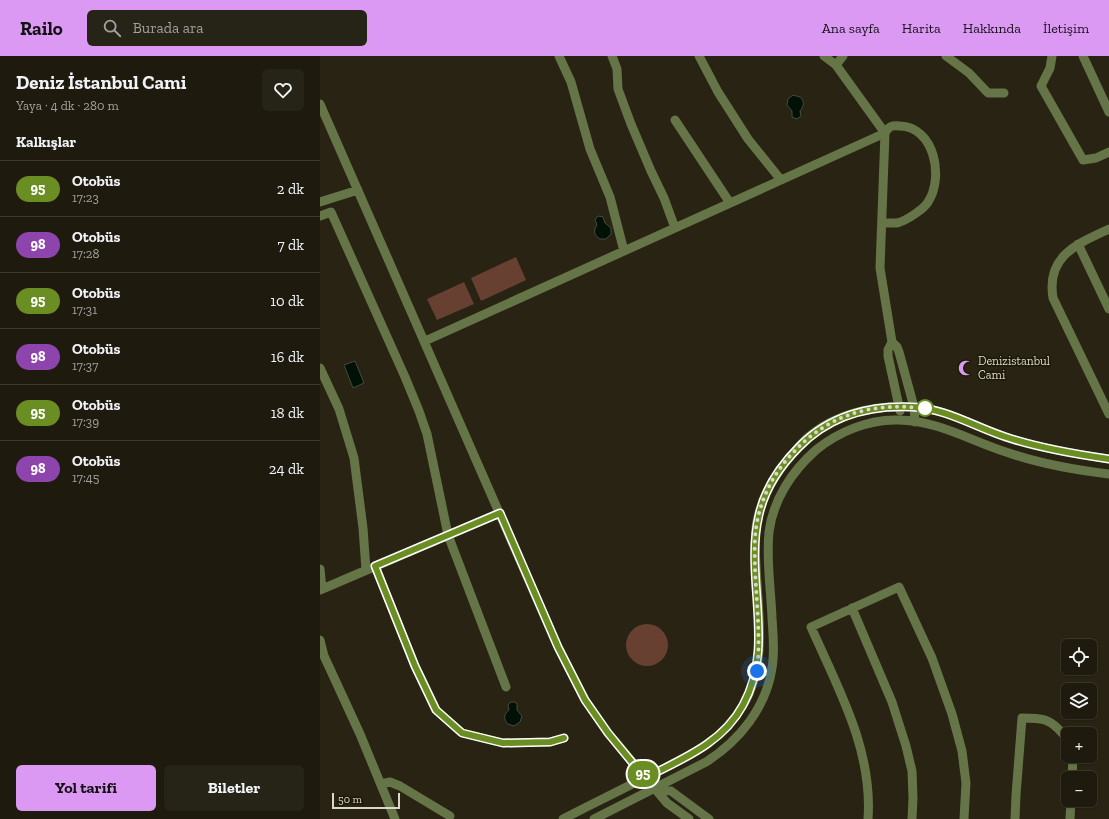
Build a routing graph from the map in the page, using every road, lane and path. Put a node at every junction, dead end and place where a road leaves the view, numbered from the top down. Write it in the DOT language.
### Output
graph roads {
  1 [pos="559,56"];
  2 [pos="612,56"];
  3 [pos="699,56"];
  4 [pos="824,56"];
  5 [pos="843,56"];
  6 [pos="946,56"];
  7 [pos="1052,56"];
  8 [pos="1083,56"];
  9 [pos="836,64"];
  10 [pos="1004,93"];
  11 [pos="320,104"];
  12 [pos="1109,112"];
  13 [pos="675,120"];
  14 [pos="885,133"];
  15 [pos="1109,152"];
  16 [pos="781,180"];
  17 [pos="358,190"];
  18 [pos="320,202"];
  19 [pos="730,203"];
  20 [pos="320,216"];
  21 [pos="882,223"];
  22 [pos="675,228"];
  23 [pos="1109,229"];
  24 [pos="1078,244"];
  25 [pos="624,251"];
  26 [pos="1109,309"];
  27 [pos="425,341"];
  28 [pos="892,342"];
  29 [pos="320,368"];
  30 [pos="899,407"];
  31 [pos="914,407"];
  32 [pos="1109,414"];
  33 [pos="902,420"];
  34 [pos="915,422"];
  35 [pos="1109,459"];
  36 [pos="1109,474"];
  37 [pos="500,513"];
  38 [pos="448,535"];
  39 [pos="371,568"];
  40 [pos="320,569"];
  41 [pos="321,590"];
  42 [pos="852,608"];
  43 [pos="320,640"];
  44 [pos="506,687"];
  45 [pos="1061,731"];
  46 [pos="564,738"];
  47 [pos="645,778"];
  48 [pos="381,784"];
  49 [pos="654,789"];
  50 [pos="1071,807"];
  51 [pos="450,816"];
  52 [pos="395,819"];
  53 [pos="563,819"];
  54 [pos="594,819"];
  55 [pos="689,819"];
  56 [pos="709,819"];
  57 [pos="868,819"];
  58 [pos="912,819"];
  59 [pos="964,819"];
  60 [pos="1015,819"];
  61 [pos="1070,819"];
  1 -- 25 [label="street"];
  2 -- 22 [label="street"];
  3 -- 16 [label="street"];
  4 -- 9 [label="street"];
  5 -- 9 [label="street"];
  6 -- 10 [label="street"];
  7 -- 15 [label="street"];
  8 -- 12 [label="street"];
  9 -- 14 [label="street"];
  11 -- 17 [label="street"];
  13 -- 19 [label="street"];
  14 -- 16 [label="street"];
  14 -- 21 [label="street"];
  14 -- 21 [label="street"];
  16 -- 19 [label="street"];
  17 -- 18 [label="street"];
  17 -- 27 [label="street"];
  19 -- 22 [label="street"];
  20 -- 38 [label="street"];
  21 -- 28 [label="street"];
  22 -- 25 [label="street"];
  23 -- 24 [label="street"];
  24 -- 26 [label="street"];
  24 -- 32 [label="street"];
  25 -- 27 [label="street"];
  27 -- 37 [label="street"];
  28 -- 30 [label="street"];
  28 -- 31 [label="street"];
  29 -- 39 [label="street"];
  30 -- 31 [label="street"];
  30 -- 33 [label="street"];
  30 -- 47 [label="street"];
  31 -- 34 [label="street"];
  31 -- 35 [label="street"];
  33 -- 34 [label="street"];
  33 -- 49 [label="street"];
  34 -- 36 [label="street"];
  37 -- 38 [label="street"];
  37 -- 47 [label="street"];
  38 -- 39 [label="street"];
  38 -- 44 [label="street"];
  39 -- 41 [label="street"];
  39 -- 46 [label="street"];
  40 -- 41 [label="street"];
  42 -- 57 [label="street"];
  42 -- 58 [label="street"];
  42 -- 59 [label="street"];
  43 -- 48 [label="street"];
  45 -- 60 [label="street"];
  47 -- 49 [label="street"];
  47 -- 53 [label="street"];
  48 -- 51 [label="street"];
  48 -- 52 [label="street"];
  49 -- 54 [label="street"];
  49 -- 55 [label="street"];
  49 -- 56 [label="street"];
  50 -- 61 [label="street"];
}
